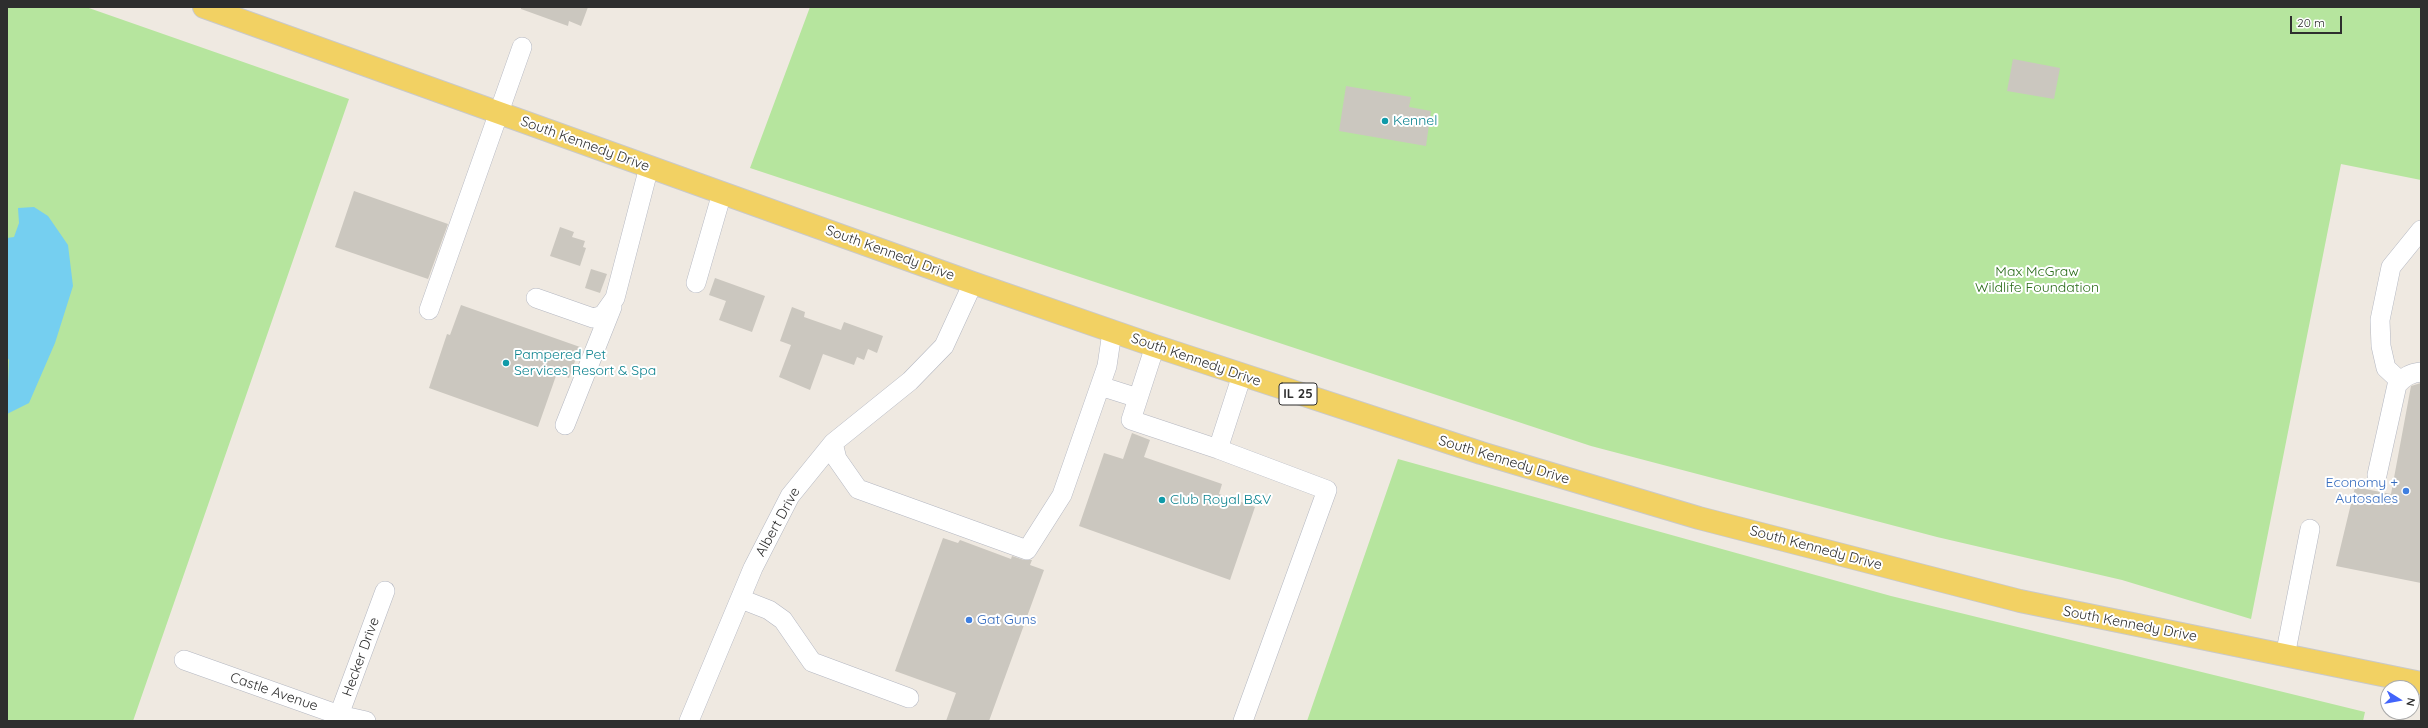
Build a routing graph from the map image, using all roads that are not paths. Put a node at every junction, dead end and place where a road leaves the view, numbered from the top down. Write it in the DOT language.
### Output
graph roads {
  1 [pos="209,8"];
  2 [pos="522,47"];
  3 [pos="498,113"];
  4 [pos="649,167"];
  5 [pos="722,193"];
  6 [pos="2421,230"];
  7 [pos="696,283"];
  8 [pos="973,283"];
  9 [pos="536,298"];
  10 [pos="615,298"];
  11 [pos="429,310"];
  12 [pos="1112,332"];
  13 [pos="1155,346"];
  14 [pos="2421,372"];
  15 [pos="1242,375"];
  16 [pos="2400,381"];
  17 [pos="1100,386"];
  18 [pos="1138,398"];
  19 [pos="565,425"];
  20 [pos="833,443"];
  21 [pos="1218,449"];
  22 [pos="2377,475"];
  23 [pos="2310,529"];
  24 [pos="385,591"];
  25 [pos="741,599"];
  26 [pos="2285,656"];
  27 [pos="184,660"];
  28 [pos="2421,683"];
  29 [pos="909,698"];
  30 [pos="337,718"];
  31 [pos="366,721"];
  32 [pos="689,721"];
  33 [pos="1243,721"];
  1 -- 3 [label="main road, South Kennedy Drive / IL 25"];
  2 -- 3 [label="street"];
  3 -- 4 [label="main road, South Kennedy Drive / IL 25"];
  3 -- 11 [label="street"];
  4 -- 5 [label="main road, South Kennedy Drive / IL 25"];
  4 -- 10 [label="street"];
  5 -- 7 [label="street"];
  5 -- 8 [label="main road, South Kennedy Drive / IL 25"];
  6 -- 16 [label="street"];
  8 -- 12 [label="main road, South Kennedy Drive / IL 25"];
  8 -- 20 [label="street, Albert Drive"];
  9 -- 10 [label="street"];
  10 -- 19 [label="street"];
  12 -- 13 [label="main road, South Kennedy Drive / IL 25"];
  12 -- 17 [label="street"];
  13 -- 15 [label="main road, South Kennedy Drive / IL 25"];
  13 -- 18 [label="street"];
  14 -- 16 [label="street"];
  15 -- 21 [label="street"];
  15 -- 26 [label="main road, South Kennedy Drive / IL 25"];
  16 -- 22 [label="street"];
  17 -- 18 [label="street"];
  17 -- 20 [label="street"];
  18 -- 21 [label="street"];
  20 -- 25 [label="street, Albert Drive"];
  21 -- 33 [label="street"];
  23 -- 26 [label="street"];
  24 -- 30 [label="street, Hecker Drive"];
  25 -- 29 [label="street"];
  25 -- 32 [label="street, Albert Drive"];
  26 -- 28 [label="main road, South Kennedy Drive / IL 25"];
  27 -- 30 [label="street, Castle Avenue"];
  30 -- 31 [label="street, Castle Avenue"];
}
